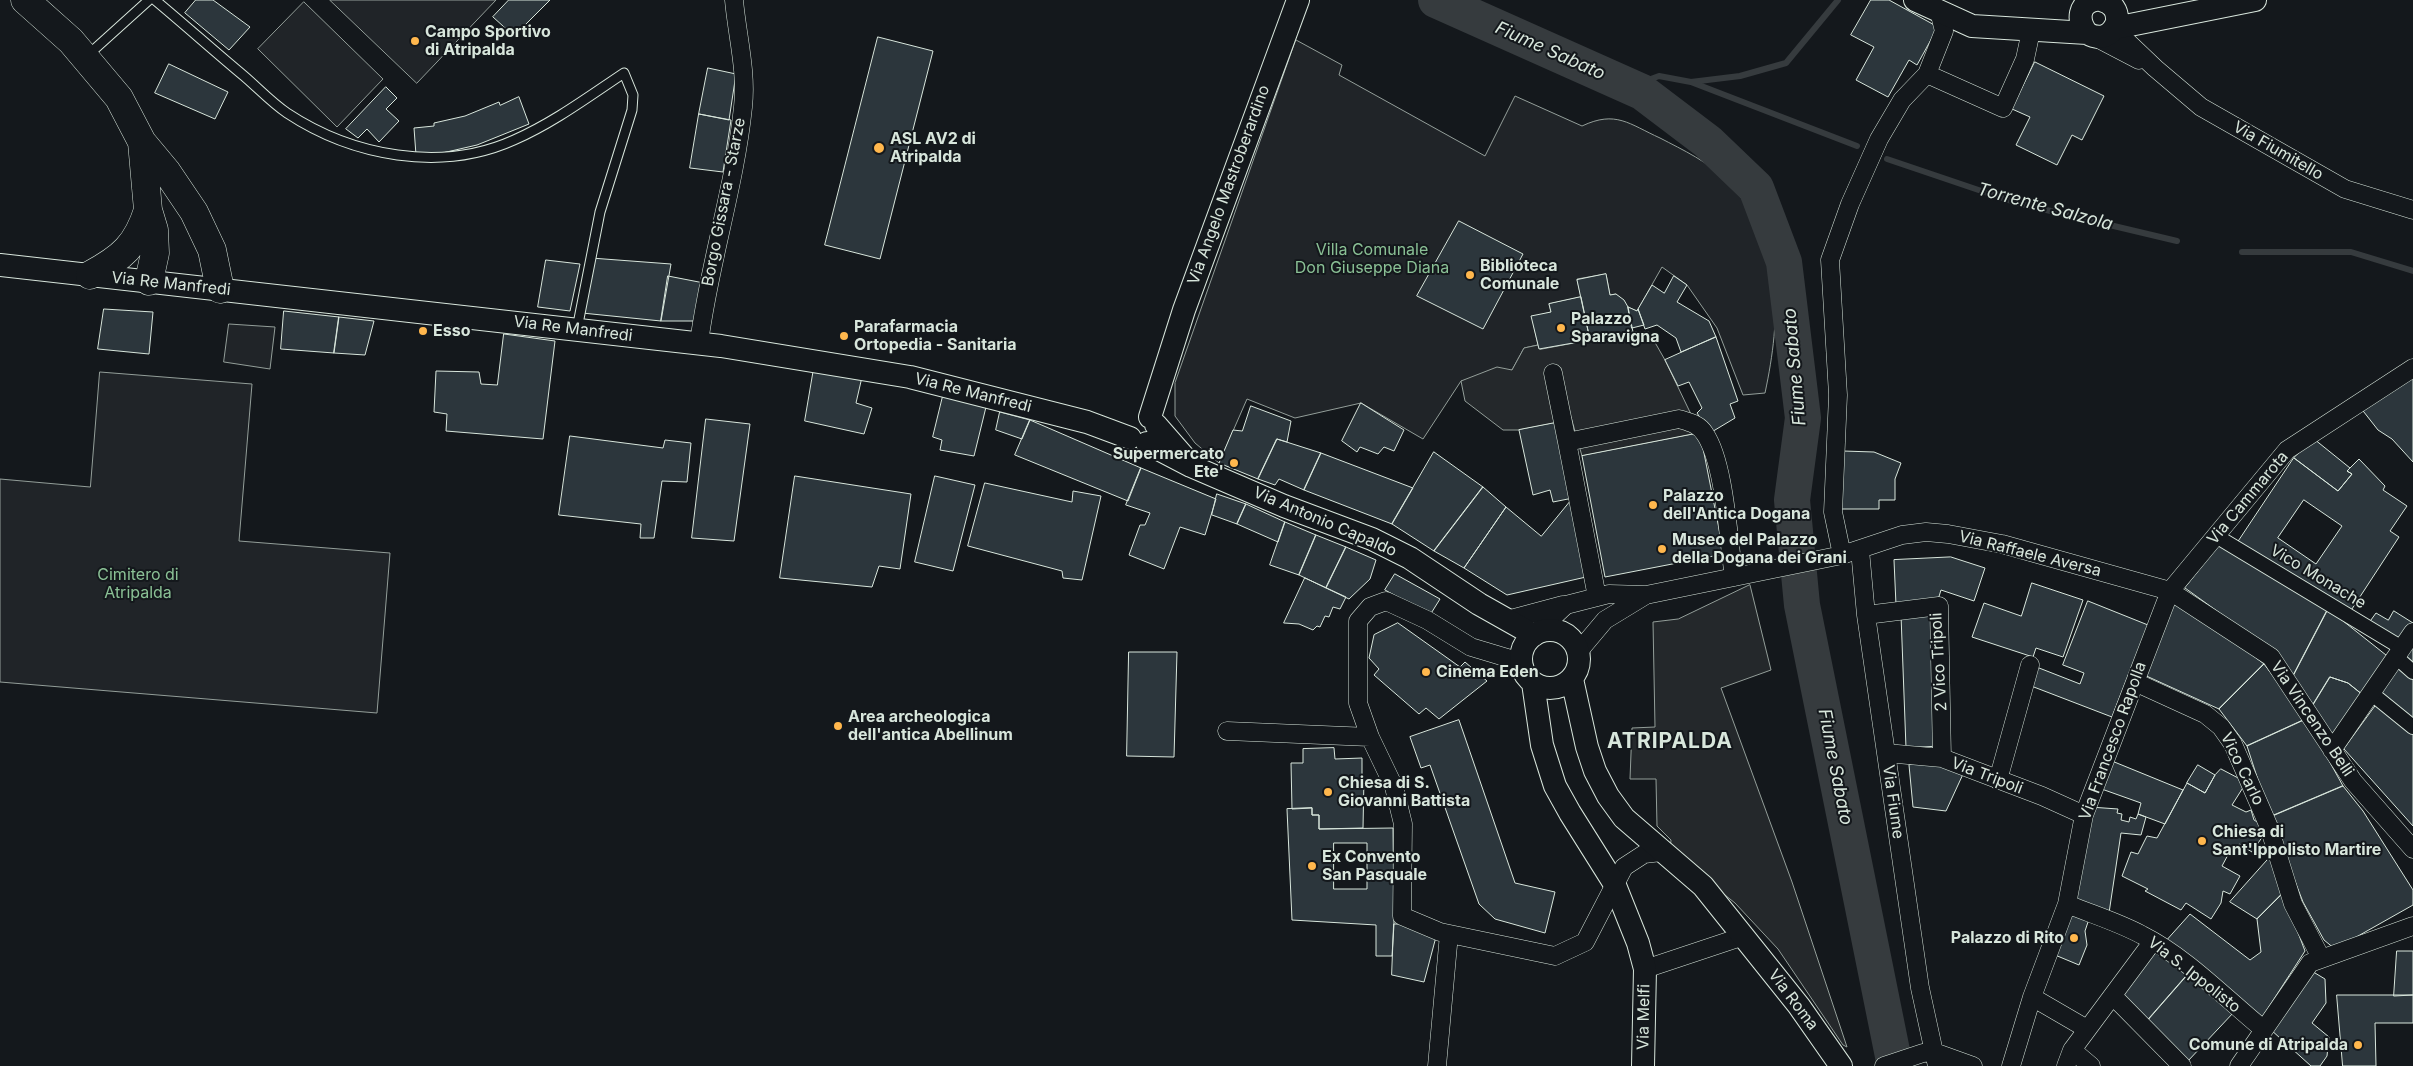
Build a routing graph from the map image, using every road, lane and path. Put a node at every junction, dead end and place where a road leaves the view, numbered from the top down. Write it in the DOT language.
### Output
graph roads {
  1 [pos="25,0"];
  2 [pos="149,0"];
  3 [pos="155,0"];
  4 [pos="734,0"];
  5 [pos="1298,0"];
  6 [pos="1915,0"];
  7 [pos="2255,0"];
  8 [pos="1939,11"];
  9 [pos="2099,13"];
  10 [pos="2032,31"];
  11 [pos="86,57"];
  12 [pos="1927,74"];
  13 [pos="142,142"];
  14 [pos="148,210"];
  15 [pos="2413,210"];
  16 [pos="0,265"];
  17 [pos="90,275"];
  18 [pos="150,281"];
  19 [pos="220,290"];
  20 [pos="577,330"];
  21 [pos="699,344"];
  22 [pos="2413,368"];
  23 [pos="1553,373"];
  24 [pos="1142,427"];
  25 [pos="1567,442"];
  26 [pos="2216,536"];
  27 [pos="1860,550"];
  28 [pos="1837,556"];
  29 [pos="1742,575"];
  30 [pos="2170,591"];
  31 [pos="1646,595"];
  32 [pos="1597,597"];
  33 [pos="1478,604"];
  34 [pos="1566,604"];
  35 [pos="1866,615"];
  36 [pos="1507,620"];
  37 [pos="2413,632"];
  38 [pos="1526,650"];
  39 [pos="1579,651"];
  40 [pos="2399,653"];
  41 [pos="2030,665"];
  42 [pos="2413,672"];
  43 [pos="1572,679"];
  44 [pos="2135,682"];
  45 [pos="1534,683"];
  46 [pos="2371,693"];
  47 [pos="2413,727"];
  48 [pos="1227,731"];
  49 [pos="1370,737"];
  50 [pos="2332,750"];
  51 [pos="1886,752"];
  52 [pos="1942,758"];
  53 [pos="1998,780"];
  54 [pos="2084,816"];
  55 [pos="2413,849"];
  56 [pos="1661,852"];
  57 [pos="1614,883"];
  58 [pos="2067,904"];
  59 [pos="2413,926"];
  60 [pos="1449,934"];
  61 [pos="1744,936"];
  62 [pos="2153,941"];
  63 [pos="2321,958"];
  64 [pos="1645,969"];
  65 [pos="2113,996"];
  66 [pos="2032,997"];
  67 [pos="2087,1029"];
  68 [pos="2263,1029"];
  69 [pos="1931,1057"];
  70 [pos="2069,1058"];
  71 [pos="1437,1066"];
  72 [pos="1643,1066"];
  73 [pos="1841,1066"];
  74 [pos="1884,1066"];
  75 [pos="1973,1066"];
  76 [pos="2011,1066"];
  77 [pos="2091,1066"];
  78 [pos="2182,1066"];
  79 [pos="2239,1066"];
  1 -- 11 [label="highway"];
  2 -- 11 [label="lane"];
  3 -- 20 [label="lane"];
  4 -- 21 [label="street, Borgo Gissara - Starze"];
  5 -- 24 [label="street, Via Angelo Mastroberardino"];
  6 -- 8 [label="street"];
  7 -- 9 [label="street"];
  8 -- 10 [label="street"];
  8 -- 12 [label="street"];
  9 -- 10 [label="street"];
  9 -- 15 [label="street, Via Fiumitello"];
  10 -- 12 [label="street"];
  11 -- 13 [label="highway"];
  12 -- 28 [label="street"];
  13 -- 14 [label="highway"];
  13 -- 19 [label="highway"];
  14 -- 17 [label="highway"];
  14 -- 18 [label="highway"];
  16 -- 17 [label="street, Via Re Manfredi"];
  17 -- 18 [label="street, Via Re Manfredi"];
  18 -- 19 [label="street, Via Re Manfredi"];
  19 -- 20 [label="street, Via Re Manfredi"];
  20 -- 21 [label="street, Via Re Manfredi"];
  21 -- 24 [label="street, Via Re Manfredi"];
  22 -- 26 [label="street, Via Cammarota"];
  23 -- 25 [label="street"];
  24 -- 33 [label="street, Via Antonio Capaldo"];
  25 -- 29 [label="street"];
  25 -- 32 [label="street"];
  26 -- 30 [label="street, Via Cammarota"];
  26 -- 40 [label="street, Vico Monache"];
  27 -- 28 [label="street, Via Raffaele Aversa"];
  27 -- 30 [label="street, Via Raffaele Aversa"];
  27 -- 35 [label="street, Via Fiume"];
  28 -- 29 [label="street, Via Raffaele Aversa"];
  29 -- 31 [label="street, Via Raffaele Aversa"];
  30 -- 44 [label="street, Via Francesco Rapolla"];
  30 -- 50 [label="street, Via Vincenzo Belli"];
  31 -- 32 [label="street"];
  31 -- 39 [label="street"];
  32 -- 34 [label="street"];
  33 -- 36 [label="street"];
  33 -- 38 [label="street"];
  34 -- 36 [label="street"];
  34 -- 38 [label="street"];
  35 -- 51 [label="street, Via Fiume"];
  35 -- 52 [label="street, 2 Vico Tripoli"];
  36 -- 38 [label="street"];
  37 -- 40 [label="street"];
  38 -- 39 [label="street"];
  38 -- 45 [label="street"];
  38 -- 49 [label="street"];
  39 -- 43 [label="street"];
  40 -- 42 [label="street, Vico Monache"];
  40 -- 46 [label="street"];
  41 -- 53 [label="street"];
  43 -- 45 [label="street"];
  43 -- 56 [label="street, Via Roma"];
  44 -- 54 [label="street, Via Francesco Rapolla"];
  44 -- 63 [label="street, Vico Carlo"];
  45 -- 57 [label="street, Via Melfi"];
  46 -- 47 [label="street"];
  46 -- 50 [label="street"];
  48 -- 49 [label="street"];
  49 -- 60 [label="street"];
  50 -- 55 [label="street, Via Vincenzo Belli"];
  51 -- 52 [label="street, Via Tripoli"];
  51 -- 69 [label="street, Via Fiume"];
  52 -- 53 [label="street, Via Tripoli"];
  53 -- 54 [label="street, Via Tripoli"];
  54 -- 58 [label="street, Via Francesco Rapolla"];
  56 -- 57 [label="street"];
  56 -- 61 [label="street, Via Roma"];
  57 -- 60 [label="street"];
  57 -- 64 [label="street, Via Melfi"];
  58 -- 62 [label="street, Via S. Ippolisto"];
  58 -- 66 [label="street, Via Francesco Rapolla"];
  59 -- 63 [label="street"];
  60 -- 71 [label="street"];
  61 -- 64 [label="street"];
  61 -- 73 [label="street, Via Roma"];
  62 -- 65 [label="street"];
  62 -- 68 [label="street, Via S. Ippolisto"];
  63 -- 68 [label="street"];
  64 -- 72 [label="street, Via Melfi"];
  65 -- 67 [label="street"];
  65 -- 78 [label="street"];
  66 -- 67 [label="street"];
  66 -- 76 [label="street, Via Francesco Rapolla"];
  67 -- 70 [label="street"];
  68 -- 79 [label="street"];
  69 -- 74 [label="street"];
  69 -- 75 [label="street"];
  70 -- 77 [label="street"];
}
